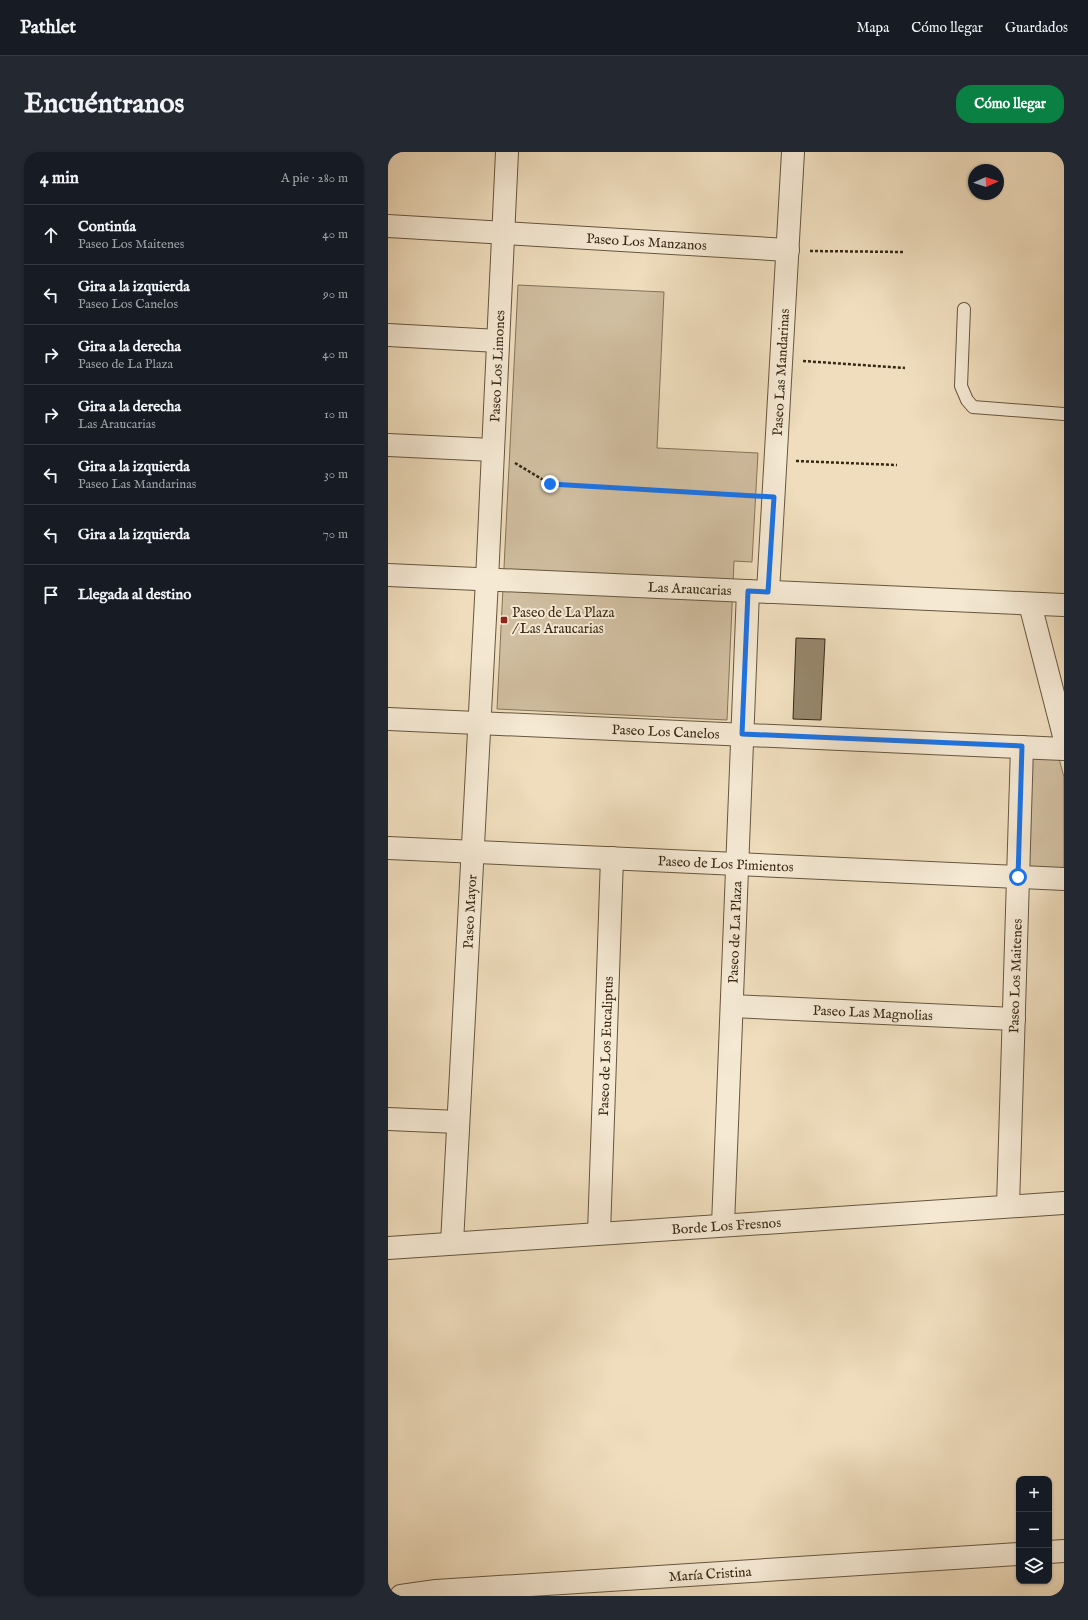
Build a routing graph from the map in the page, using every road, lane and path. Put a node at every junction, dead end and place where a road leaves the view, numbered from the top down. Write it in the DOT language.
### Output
graph roads {
  1 [pos="507,152"];
  2 [pos="793,152"];
  3 [pos="388,226"];
  4 [pos="504,233"];
  5 [pos="788,250"];
  6 [pos="904,252"];
  7 [pos="964,308"];
  8 [pos="388,335"];
  9 [pos="498,341"];
  10 [pos="781,360"];
  11 [pos="905,368"];
  12 [pos="1064,414"];
  13 [pos="388,445"];
  14 [pos="493,450"];
  15 [pos="776,461"];
  16 [pos="897,465"];
  17 [pos="774,497"];
  18 [pos="388,575"];
  19 [pos="487,580"];
  20 [pos="758,592"];
  21 [pos="1030,604"];
  22 [pos="1064,605"];
  23 [pos="388,718"];
  24 [pos="479,723"];
  25 [pos="742,734"];
  26 [pos="1064,736"];
  27 [pos="1022,746"];
  28 [pos="1064,748"];
  29 [pos="388,848"];
  30 [pos="473,852"];
  31 [pos="612,858"];
  32 [pos="737,864"];
  33 [pos="1018,877"];
  34 [pos="1064,879"];
  35 [pos="732,1006"];
  36 [pos="1014,1019"];
  37 [pos="388,1119"];
  38 [pos="458,1122"];
  39 [pos="1064,1203"];
  40 [pos="1008,1206"];
  41 [pos="723,1225"];
  42 [pos="599,1233"];
  43 [pos="452,1244"];
  44 [pos="388,1248"];
  45 [pos="1064,1551"];
  46 [pos="1052,1552"];
  47 [pos="1016,1554"];
  48 [pos="401,1596"];
  1 -- 4 [label="street, Paseo Los Limones"];
  2 -- 5 [label="street, Paseo Las Mandarinas"];
  3 -- 4 [label="street, Paseo Los Manzanos"];
  4 -- 5 [label="street, Paseo Los Manzanos"];
  4 -- 9 [label="street, Paseo Los Limones"];
  5 -- 6 [label="path"];
  5 -- 10 [label="street, Paseo Las Mandarinas"];
  7 -- 12 [label="lane"];
  8 -- 9 [label="street"];
  9 -- 14 [label="street, Paseo Los Limones"];
  10 -- 11 [label="path"];
  10 -- 15 [label="street, Paseo Las Mandarinas"];
  13 -- 14 [label="street"];
  14 -- 17 [label="path"];
  14 -- 19 [label="street, Paseo Los Limones"];
  15 -- 16 [label="path"];
  15 -- 17 [label="street, Paseo Las Mandarinas"];
  17 -- 20 [label="street, Paseo Las Mandarinas"];
  18 -- 19 [label="street, Las Araucarias"];
  19 -- 20 [label="street, Las Araucarias"];
  19 -- 24 [label="street, Paseo Mayor"];
  20 -- 21 [label="street, Las Araucarias"];
  20 -- 25 [label="street, Paseo de La Plaza"];
  21 -- 22 [label="street, Las Araucarias"];
  21 -- 26 [label="street"];
  23 -- 24 [label="street, Paseo Los Canelos"];
  24 -- 25 [label="street, Paseo Los Canelos"];
  24 -- 30 [label="street, Paseo Mayor"];
  25 -- 27 [label="street, Paseo Los Canelos"];
  25 -- 32 [label="street, Paseo de La Plaza"];
  27 -- 28 [label="street, Paseo Los Canelos"];
  27 -- 33 [label="street, Paseo Los Maitenes"];
  29 -- 30 [label="street, Paseo de Los Pimientos"];
  30 -- 31 [label="street, Paseo de Los Pimientos"];
  30 -- 38 [label="street, Paseo Mayor"];
  31 -- 32 [label="street, Paseo de Los Pimientos"];
  31 -- 42 [label="street, Paseo de Los Eucaliptus"];
  32 -- 33 [label="street, Paseo de Los Pimientos"];
  32 -- 35 [label="street, Paseo de La Plaza"];
  33 -- 34 [label="street, Paseo de Los Pimientos"];
  33 -- 36 [label="street, Paseo Los Maitenes"];
  35 -- 36 [label="street, Paseo Las Magnolias"];
  35 -- 41 [label="street, Paseo de La Plaza"];
  36 -- 40 [label="street, Paseo Los Maitenes"];
  37 -- 38 [label="street"];
  38 -- 43 [label="street, Paseo Mayor"];
  39 -- 40 [label="street, Borde Los Fresnos"];
  40 -- 41 [label="street, Borde Los Fresnos"];
  41 -- 42 [label="street, Borde Los Fresnos"];
  42 -- 43 [label="street, Borde Los Fresnos"];
  43 -- 44 [label="street, Borde Los Fresnos"];
  45 -- 46 [label="street"];
  47 -- 48 [label="street, María Cristina"];
}
